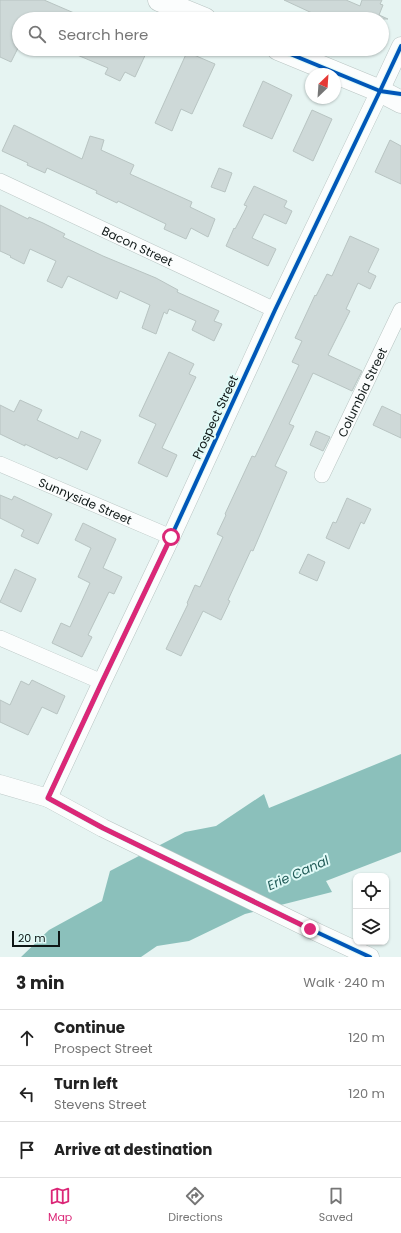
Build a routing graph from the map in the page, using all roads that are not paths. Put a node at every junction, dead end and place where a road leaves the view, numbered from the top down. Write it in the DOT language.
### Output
graph roads {
  1 [pos="159,0"];
  2 [pos="188,12"];
  3 [pos="401,46"];
  4 [pos="295,56"];
  5 [pos="380,91"];
  6 [pos="401,102"];
  7 [pos="0,181"];
  8 [pos="275,310"];
  9 [pos="401,310"];
  10 [pos="0,464"];
  11 [pos="322,475"];
  12 [pos="171,537"];
  13 [pos="0,638"];
  14 [pos="102,682"];
  15 [pos="0,784"];
  16 [pos="48,798"];
  17 [pos="370,957"];
  1 -- 2 [label="highway"];
  3 -- 5 [label="street, Prospect Street"];
  4 -- 5 [label="highway"];
  5 -- 6 [label="highway"];
  5 -- 8 [label="street, Prospect Street"];
  7 -- 8 [label="street, Bacon Street"];
  8 -- 12 [label="street, Prospect Street"];
  9 -- 11 [label="street, Columbia Street"];
  10 -- 12 [label="street, Sunnyside Street"];
  12 -- 14 [label="street, Prospect Street"];
  13 -- 14 [label="street"];
  14 -- 16 [label="street, Prospect Street"];
  15 -- 16 [label="street"];
  16 -- 17 [label="street"];
}
